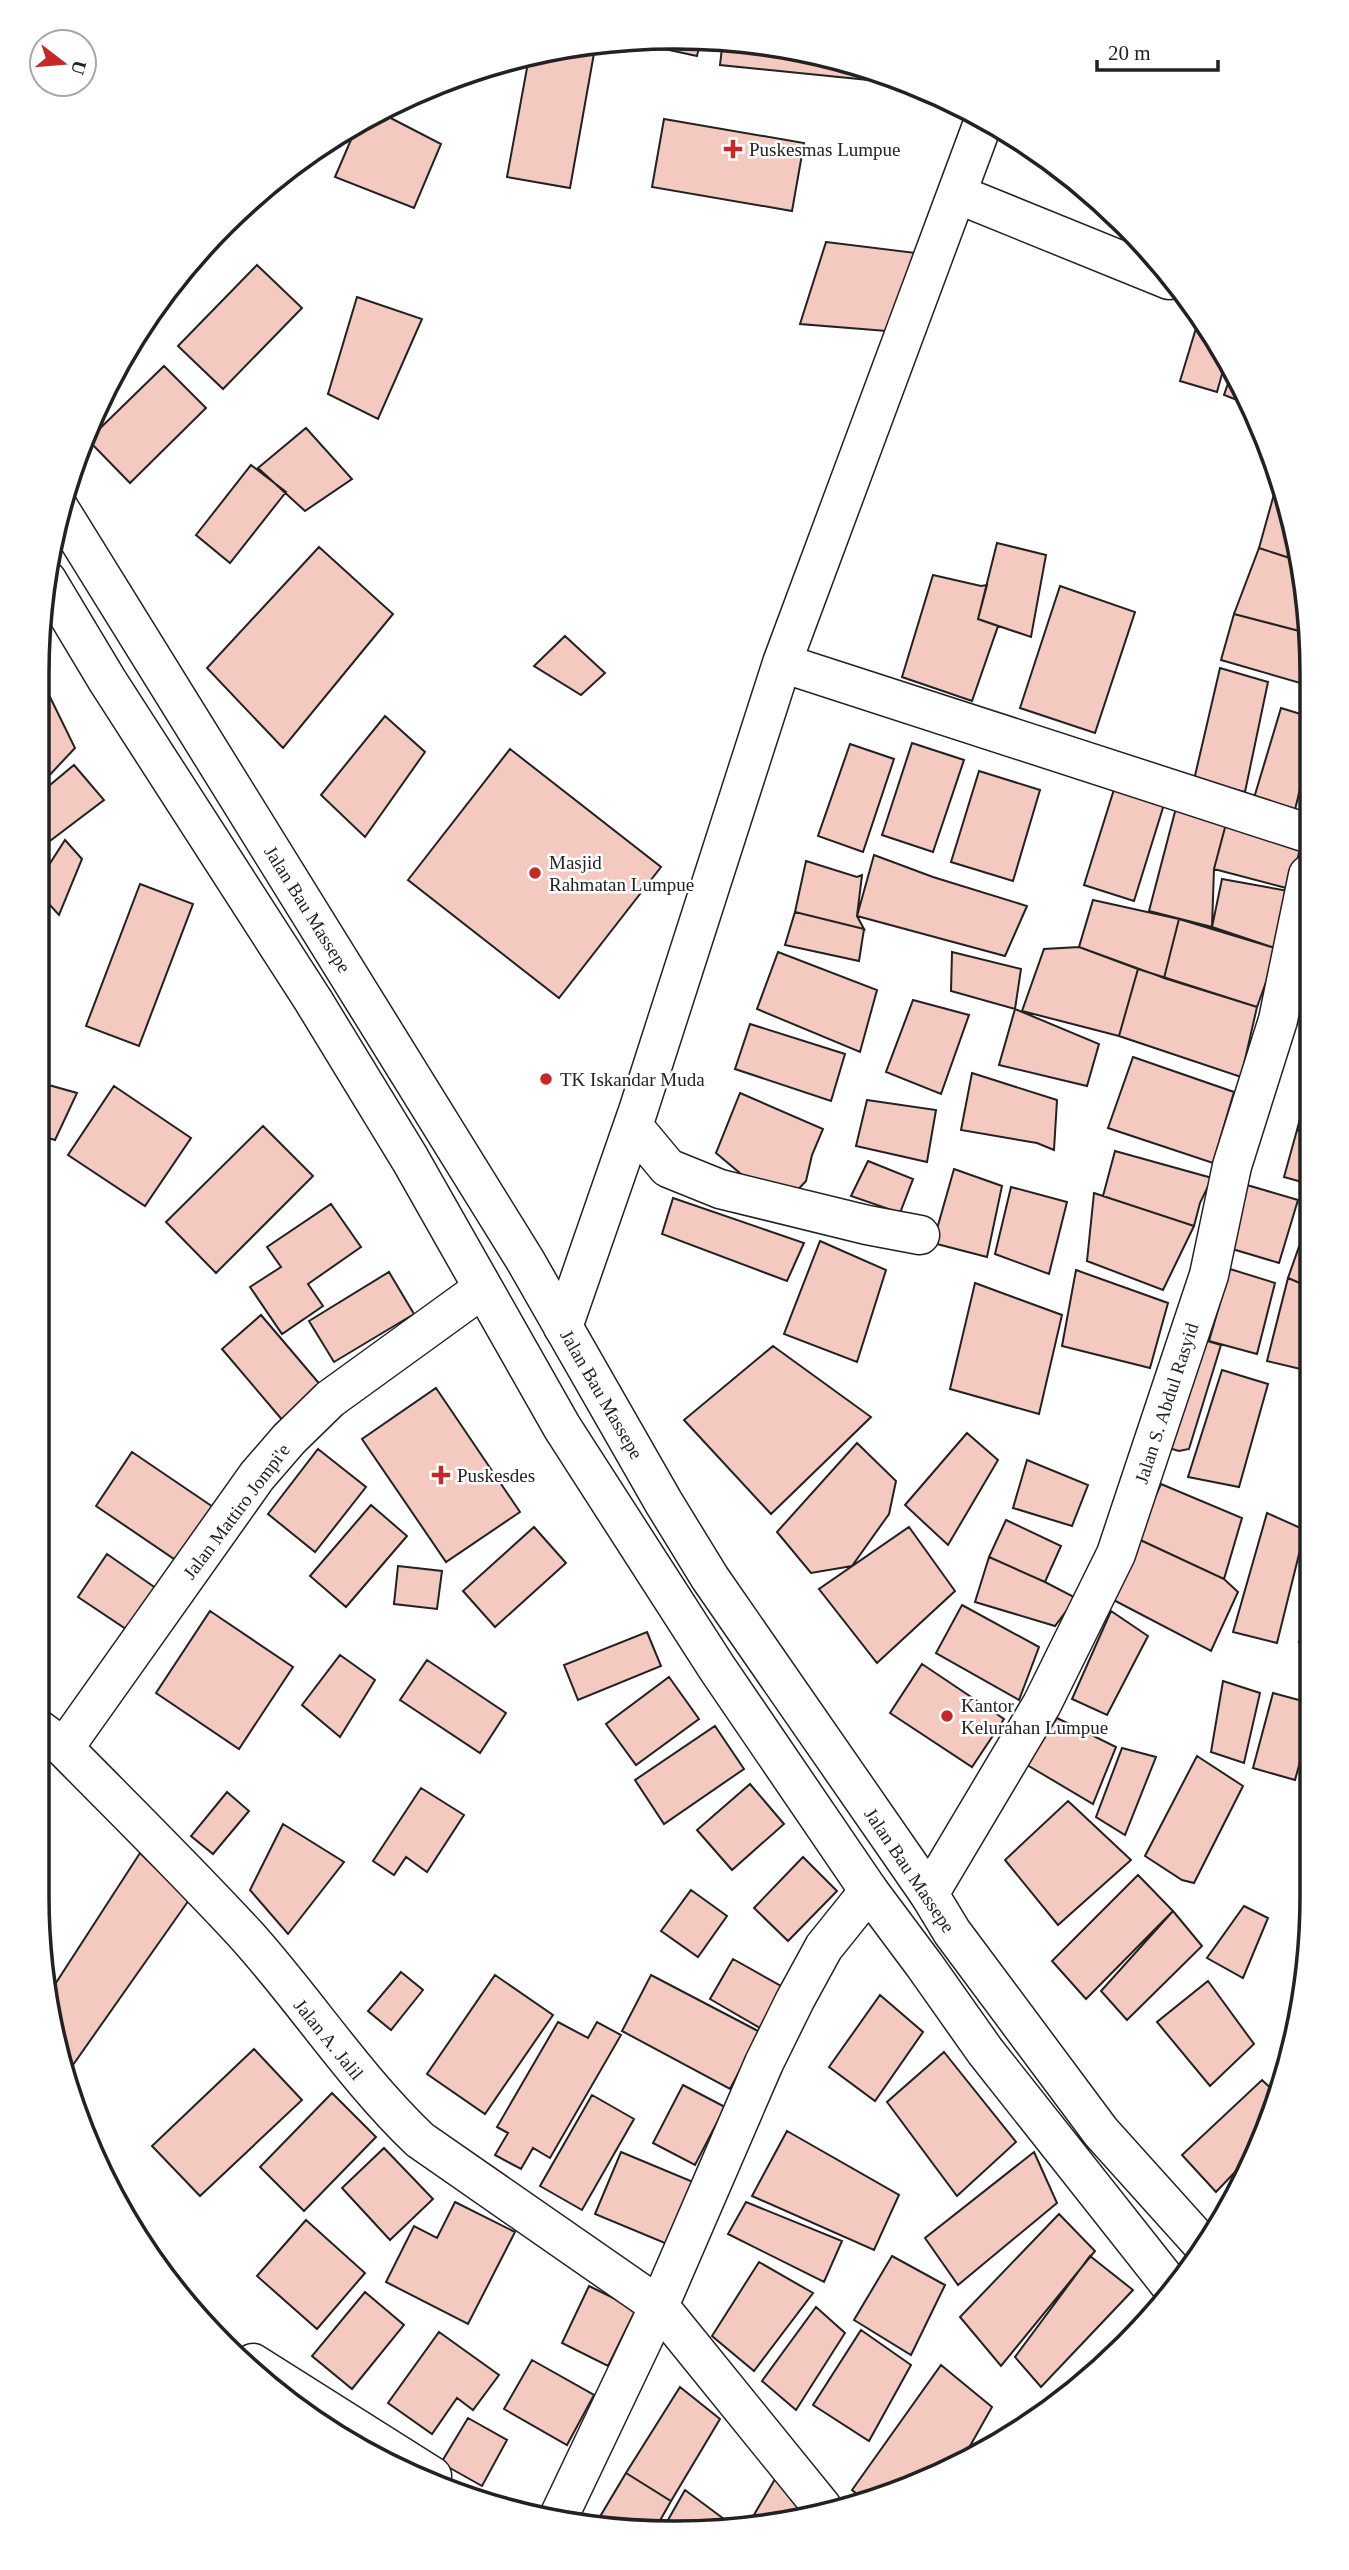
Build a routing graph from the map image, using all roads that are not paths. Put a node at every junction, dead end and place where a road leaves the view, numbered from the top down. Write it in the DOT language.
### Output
graph roads {
  1 [pos="981,130"];
  2 [pos="957,194"];
  3 [pos="1155,274"];
  4 [pos="68,522"];
  5 [pos="54,592"];
  6 [pos="782,663"];
  7 [pos="1300,831"];
  8 [pos="1300,914"];
  9 [pos="633,1126"];
  10 [pos="920,1235"];
  11 [pos="482,1289"];
  12 [pos="564,1327"];
  13 [pos="51,1738"];
  14 [pos="869,1891"];
  15 [pos="929,1894"];
  16 [pos="1197,2239"];
  17 [pos="1167,2281"];
  18 [pos="659,2306"];
  19 [pos="277,2378"];
  20 [pos="407,2460"];
  21 [pos="819,2504"];
  22 [pos="562,2511"];
  1 -- 2 [label="main road"];
  2 -- 3 [label="main road"];
  2 -- 6 [label="main road"];
  4 -- 12 [label="main road, Jalan Bau Massepe"];
  5 -- 11 [label="main road"];
  6 -- 7 [label="main road"];
  6 -- 9 [label="main road"];
  8 -- 15 [label="main road, Jalan S. Abdul Rasyid"];
  9 -- 10 [label="main road"];
  9 -- 12 [label="main road"];
  11 -- 13 [label="main road, Jalan Mattiro Jompi'e"];
  11 -- 14 [label="main road"];
  12 -- 15 [label="main road, Jalan Bau Massepe"];
  13 -- 18 [label="main road, Jalan A. Jalil"];
  14 -- 17 [label="main road"];
  14 -- 18 [label="main road"];
  15 -- 16 [label="main road, Jalan Bau Massepe"];
  18 -- 21 [label="main road, Jalan A. Jalil"];
  18 -- 22 [label="main road"];
  19 -- 20 [label="main road"];
}
